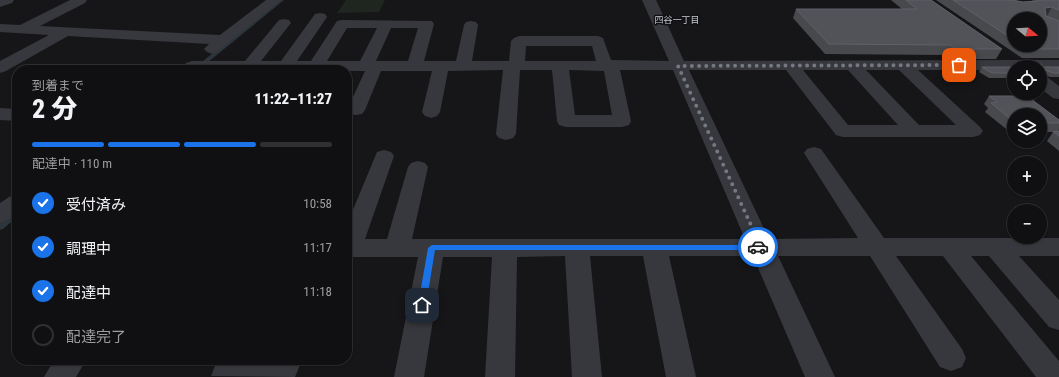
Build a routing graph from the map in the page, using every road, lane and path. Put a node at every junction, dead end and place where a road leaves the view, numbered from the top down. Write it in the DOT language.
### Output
graph roads {
  1 [pos="7,0"];
  2 [pos="80,0"];
  3 [pos="274,0"];
  4 [pos="649,0"];
  5 [pos="0,3"];
  6 [pos="320,17"];
  7 [pos="284,23"];
  8 [pos="386,24"];
  9 [pos="471,25"];
  10 [pos="0,28"];
  11 [pos="22,30"];
  12 [pos="65,32"];
  13 [pos="223,40"];
  14 [pos="1000,52"];
  15 [pos="1011,60"];
  16 [pos="193,65"];
  17 [pos="247,65"];
  18 [pos="286,65"];
  19 [pos="317,65"];
  20 [pos="790,65"];
  21 [pos="852,65"];
  22 [pos="903,65"];
  23 [pos="1047,65"];
  24 [pos="1059,65"];
  25 [pos="352,66"];
  26 [pos="370,66"];
  27 [pos="414,66"];
  28 [pos="441,66"];
  29 [pos="463,66"];
  30 [pos="514,66"];
  31 [pos="560,66"];
  32 [pos="608,66"];
  33 [pos="678,66"];
  34 [pos="1007,66"];
  35 [pos="0,68"];
  36 [pos="1047,85"];
  37 [pos="1059,94"];
  38 [pos="356,110"];
  39 [pos="431,112"];
  40 [pos="0,114"];
  41 [pos="12,115"];
  42 [pos="914,131"];
  43 [pos="506,134"];
  44 [pos="814,153"];
  45 [pos="384,156"];
  46 [pos="418,167"];
  47 [pos="12,206"];
  48 [pos="0,215"];
  49 [pos="352,240"];
  50 [pos="578,247"];
  51 [pos="654,247"];
  52 [pos="761,247"];
  53 [pos="877,247"];
  54 [pos="950,247"];
  55 [pos="996,247"];
  56 [pos="1059,247"];
  57 [pos="352,248"];
  58 [pos="397,248"];
  59 [pos="432,248"];
  60 [pos="505,248"];
  61 [pos="1059,319"];
  62 [pos="951,358"];
  63 [pos="68,365"];
  64 [pos="284,365"];
  65 [pos="1049,371"];
  66 [pos="226,376"];
  67 [pos="59,377"];
  68 [pos="409,377"];
  69 [pos="500,377"];
  70 [pos="587,377"];
  71 [pos="681,377"];
  72 [pos="820,377"];
  1 -- 5 [label="street"];
  2 -- 11 [label="street"];
  3 -- 13 [label="street"];
  4 -- 33 [label="street"];
  6 -- 18 [label="street"];
  7 -- 17 [label="street"];
  8 -- 19 [label="street"];
  8 -- 26 [label="street"];
  8 -- 27 [label="street"];
  9 -- 29 [label="street"];
  10 -- 11 [label="street"];
  11 -- 12 [label="street"];
  12 -- 13 [label="street"];
  12 -- 35 [label="street"];
  13 -- 16 [label="street"];
  14 -- 15 [label="street"];
  20 -- 21 [label="street"];
  20 -- 33 [label="street"];
  20 -- 42 [label="street"];
  21 -- 22 [label="street"];
  21 -- 42 [label="street"];
  22 -- 34 [label="street"];
  22 -- 42 [label="street"];
  23 -- 24 [label="street"];
  25 -- 26 [label="street"];
  26 -- 27 [label="street"];
  26 -- 38 [label="street"];
  27 -- 28 [label="street"];
  28 -- 29 [label="street"];
  28 -- 39 [label="street"];
  29 -- 30 [label="street"];
  30 -- 31 [label="street"];
  30 -- 32 [label="street"];
  30 -- 43 [label="street"];
  31 -- 32 [label="street"];
  31 -- 32 [label="street"];
  32 -- 33 [label="street"];
  33 -- 52 [label="street"];
  36 -- 37 [label="street"];
  40 -- 41 [label="street"];
  44 -- 53 [label="street"];
  45 -- 49 [label="street"];
  46 -- 58 [label="street"];
  47 -- 48 [label="street"];
  50 -- 51 [label="street"];
  50 -- 60 [label="street"];
  50 -- 70 [label="street"];
  51 -- 52 [label="street"];
  51 -- 71 [label="street"];
  52 -- 53 [label="street"];
  52 -- 72 [label="street"];
  53 -- 54 [label="street"];
  53 -- 62 [label="street"];
  54 -- 55 [label="street"];
  54 -- 65 [label="street"];
  55 -- 56 [label="street"];
  55 -- 61 [label="street"];
  57 -- 58 [label="street"];
  58 -- 59 [label="street"];
  59 -- 60 [label="street"];
  59 -- 68 [label="street"];
  60 -- 69 [label="street"];
  63 -- 67 [label="street"];
  64 -- 66 [label="street"];
}
